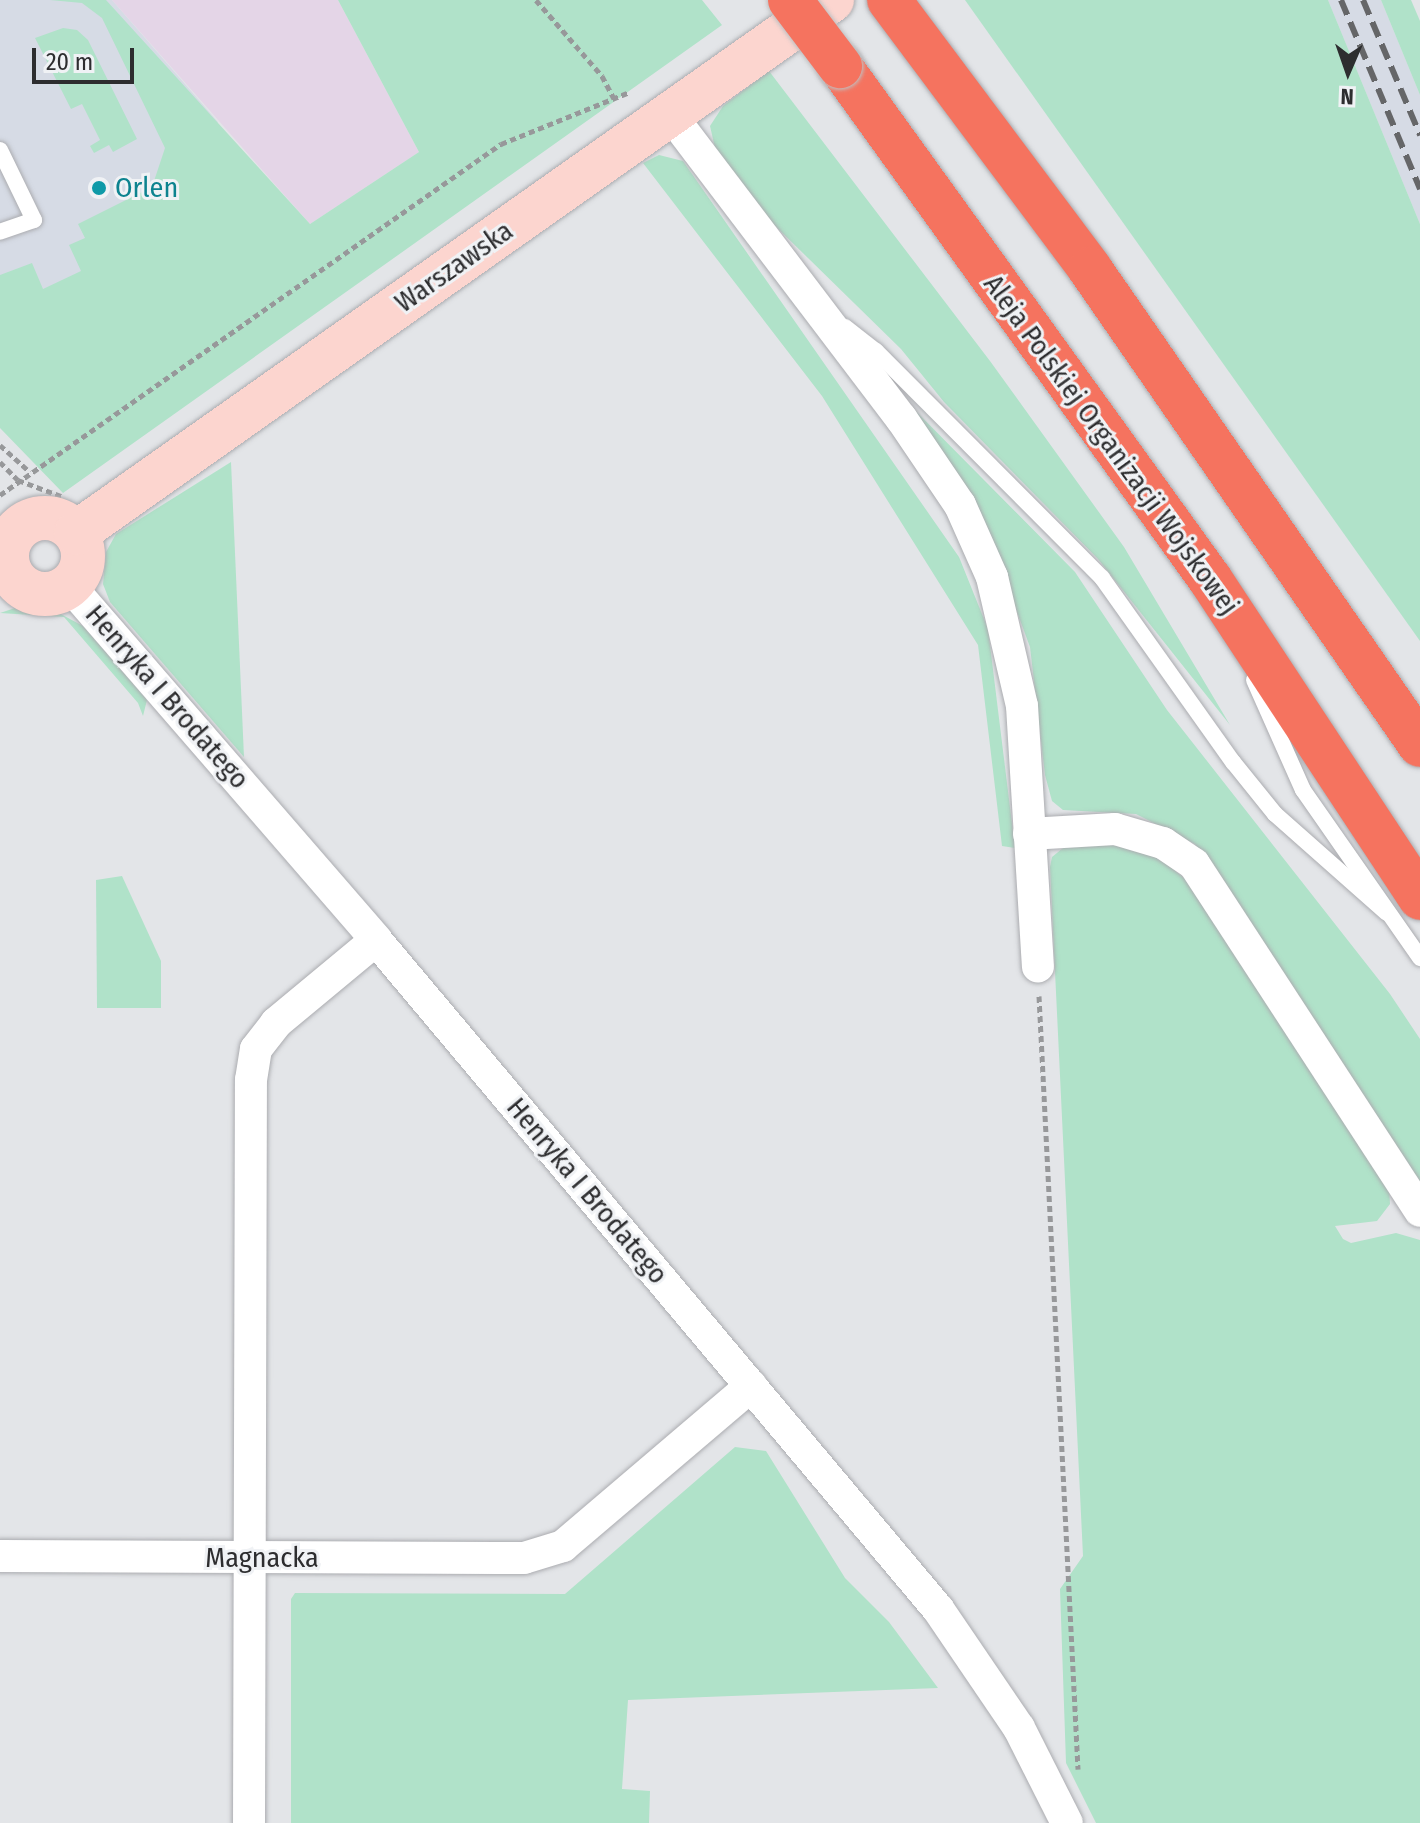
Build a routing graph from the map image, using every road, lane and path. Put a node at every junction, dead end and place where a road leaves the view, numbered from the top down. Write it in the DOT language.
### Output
graph roads {
  1 [pos="536,0"];
  2 [pos="790,0"];
  3 [pos="832,0"];
  4 [pos="897,11"];
  5 [pos="670,114"];
  6 [pos="0,150"];
  7 [pos="0,232"];
  8 [pos="813,302"];
  9 [pos="0,445"];
  10 [pos="0,462"];
  11 [pos="14,494"];
  12 [pos="76,533"];
  13 [pos="6,579"];
  14 [pos="69,585"];
  15 [pos="1420,745"];
  16 [pos="1029,834"];
  17 [pos="1404,905"];
  18 [pos="376,940"];
  19 [pos="1420,958"];
  20 [pos="1038,967"];
  21 [pos="1420,1211"];
  22 [pos="751,1386"];
  23 [pos="0,1556"];
  24 [pos="249,1559"];
  25 [pos="1078,1777"];
  26 [pos="249,1823"];
  27 [pos="1067,1823"];
  1 -- 11 [label="path"];
  2 -- 17 [label="highway, Aleja Polskiej Organizacji Wojskowej, bridge"];
  3 -- 5 [label="street, Warszawska"];
  4 -- 15 [label="highway"];
  5 -- 8 [label="street"];
  5 -- 12 [label="street, Warszawska"];
  6 -- 7 [label="lane"];
  8 -- 16 [label="street"];
  8 -- 17 [label="lane"];
  9 -- 11 [label="path"];
  10 -- 11 [label="path"];
  11 -- 12 [label="street"];
  11 -- 13 [label="street"];
  12 -- 14 [label="street"];
  13 -- 14 [label="street"];
  14 -- 18 [label="street, Henryka I Brodatego"];
  16 -- 20 [label="street"];
  16 -- 21 [label="street"];
  17 -- 19 [label="lane"];
  18 -- 22 [label="street, Henryka I Brodatego"];
  18 -- 24 [label="street"];
  20 -- 25 [label="path"];
  22 -- 24 [label="street, Magnacka"];
  22 -- 27 [label="street, Henryka I Brodatego"];
  23 -- 24 [label="street, Magnacka"];
  24 -- 26 [label="street"];
}
